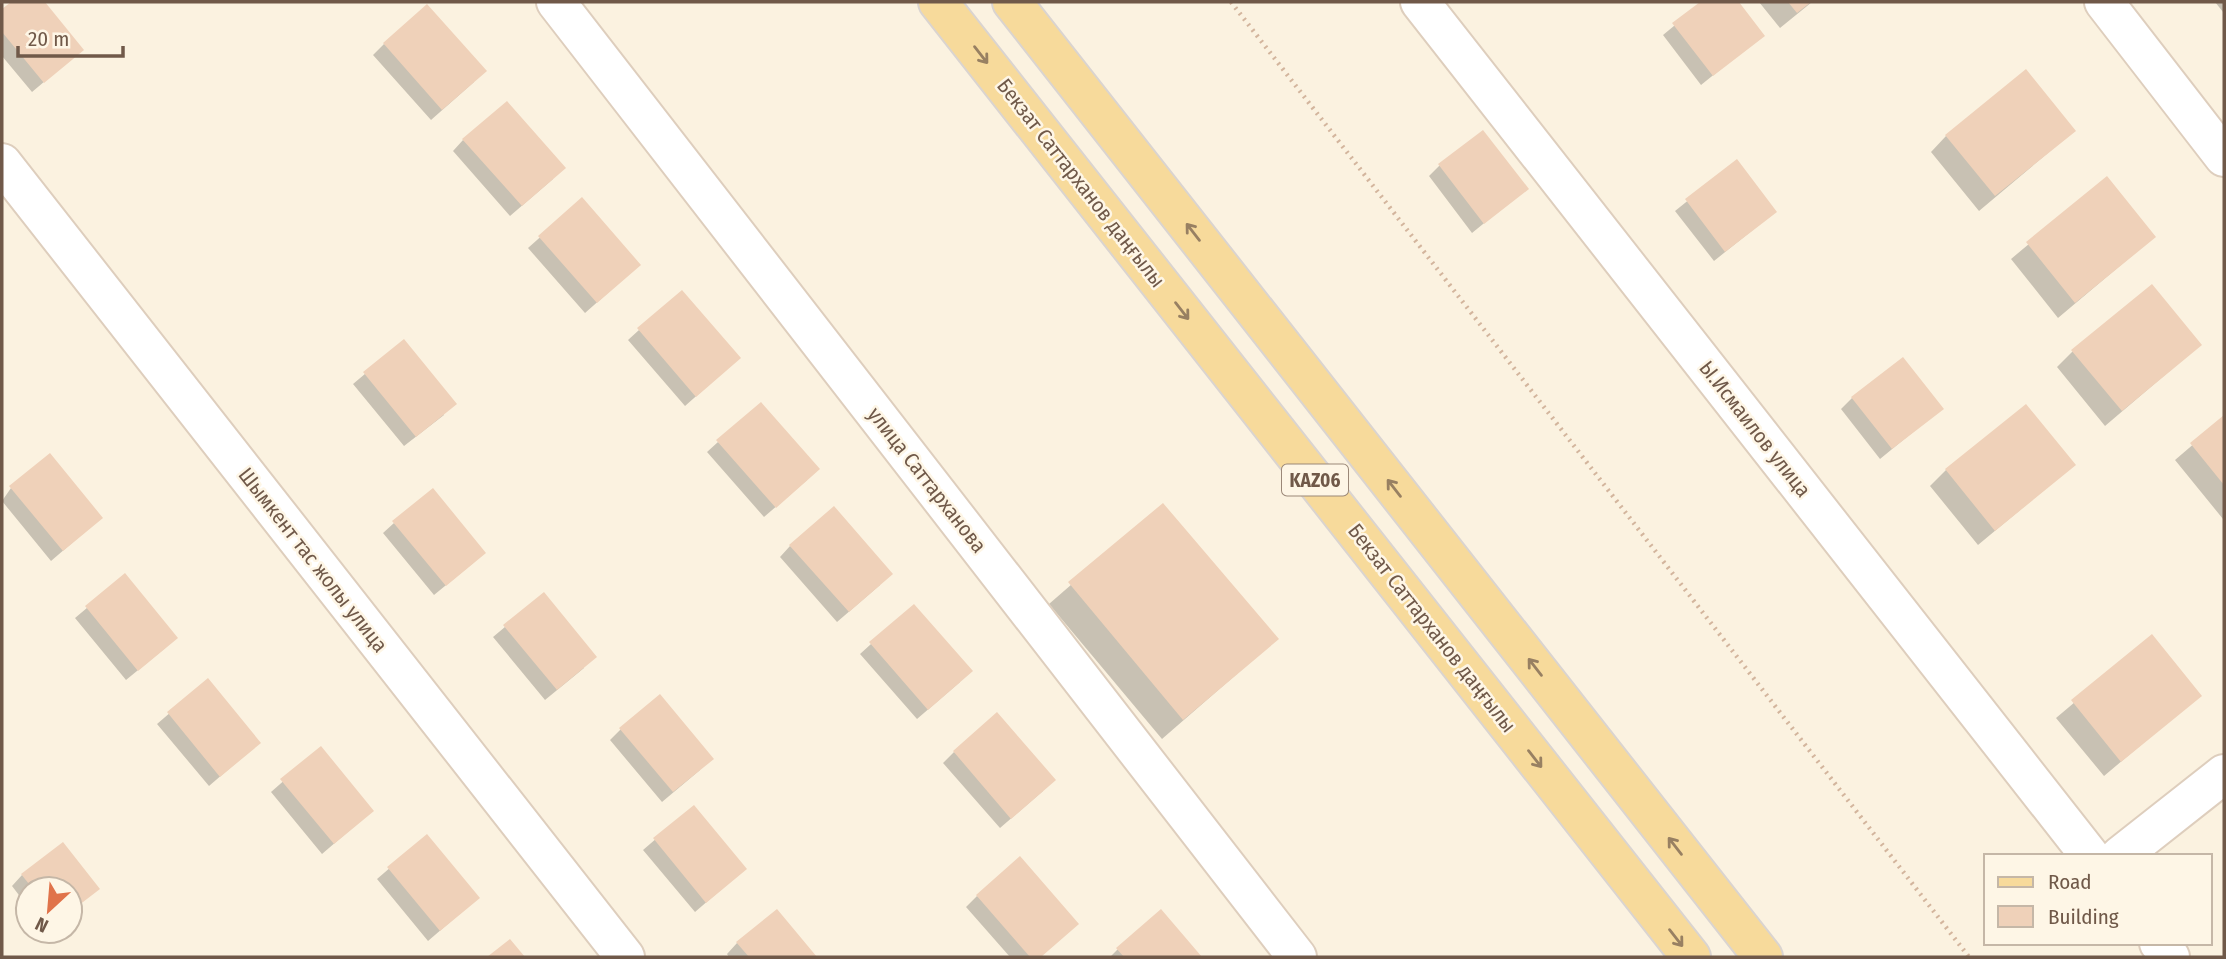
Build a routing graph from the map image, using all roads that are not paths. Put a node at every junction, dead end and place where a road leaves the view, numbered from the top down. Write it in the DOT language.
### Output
graph roads {
  1 [pos="556,2"];
  2 [pos="938,2"];
  3 [pos="1012,2"];
  4 [pos="1420,2"];
  5 [pos="2104,2"];
  6 [pos="2224,157"];
  7 [pos="2,163"];
  8 [pos="2224,774"];
  9 [pos="2088,854"];
  10 [pos="2123,854"];
  11 [pos="625,957"];
  12 [pos="1297,957"];
  13 [pos="1691,957"];
  14 [pos="1763,957"];
  1 -- 12 [label="street, улица Саттарханова"];
  2 -- 13 [label="main road, Бекзат Саттарханов даңғылы / KАZ06, one-way"];
  14 -- 3 [label="main road, KАZ06, one-way"];
  4 -- 9 [label="street, Ы.Исмаилов улица"];
  5 -- 6 [label="street"];
  7 -- 11 [label="street, Шымкент тас жолы улица"];
  8 -- 10 [label="street"];
}
